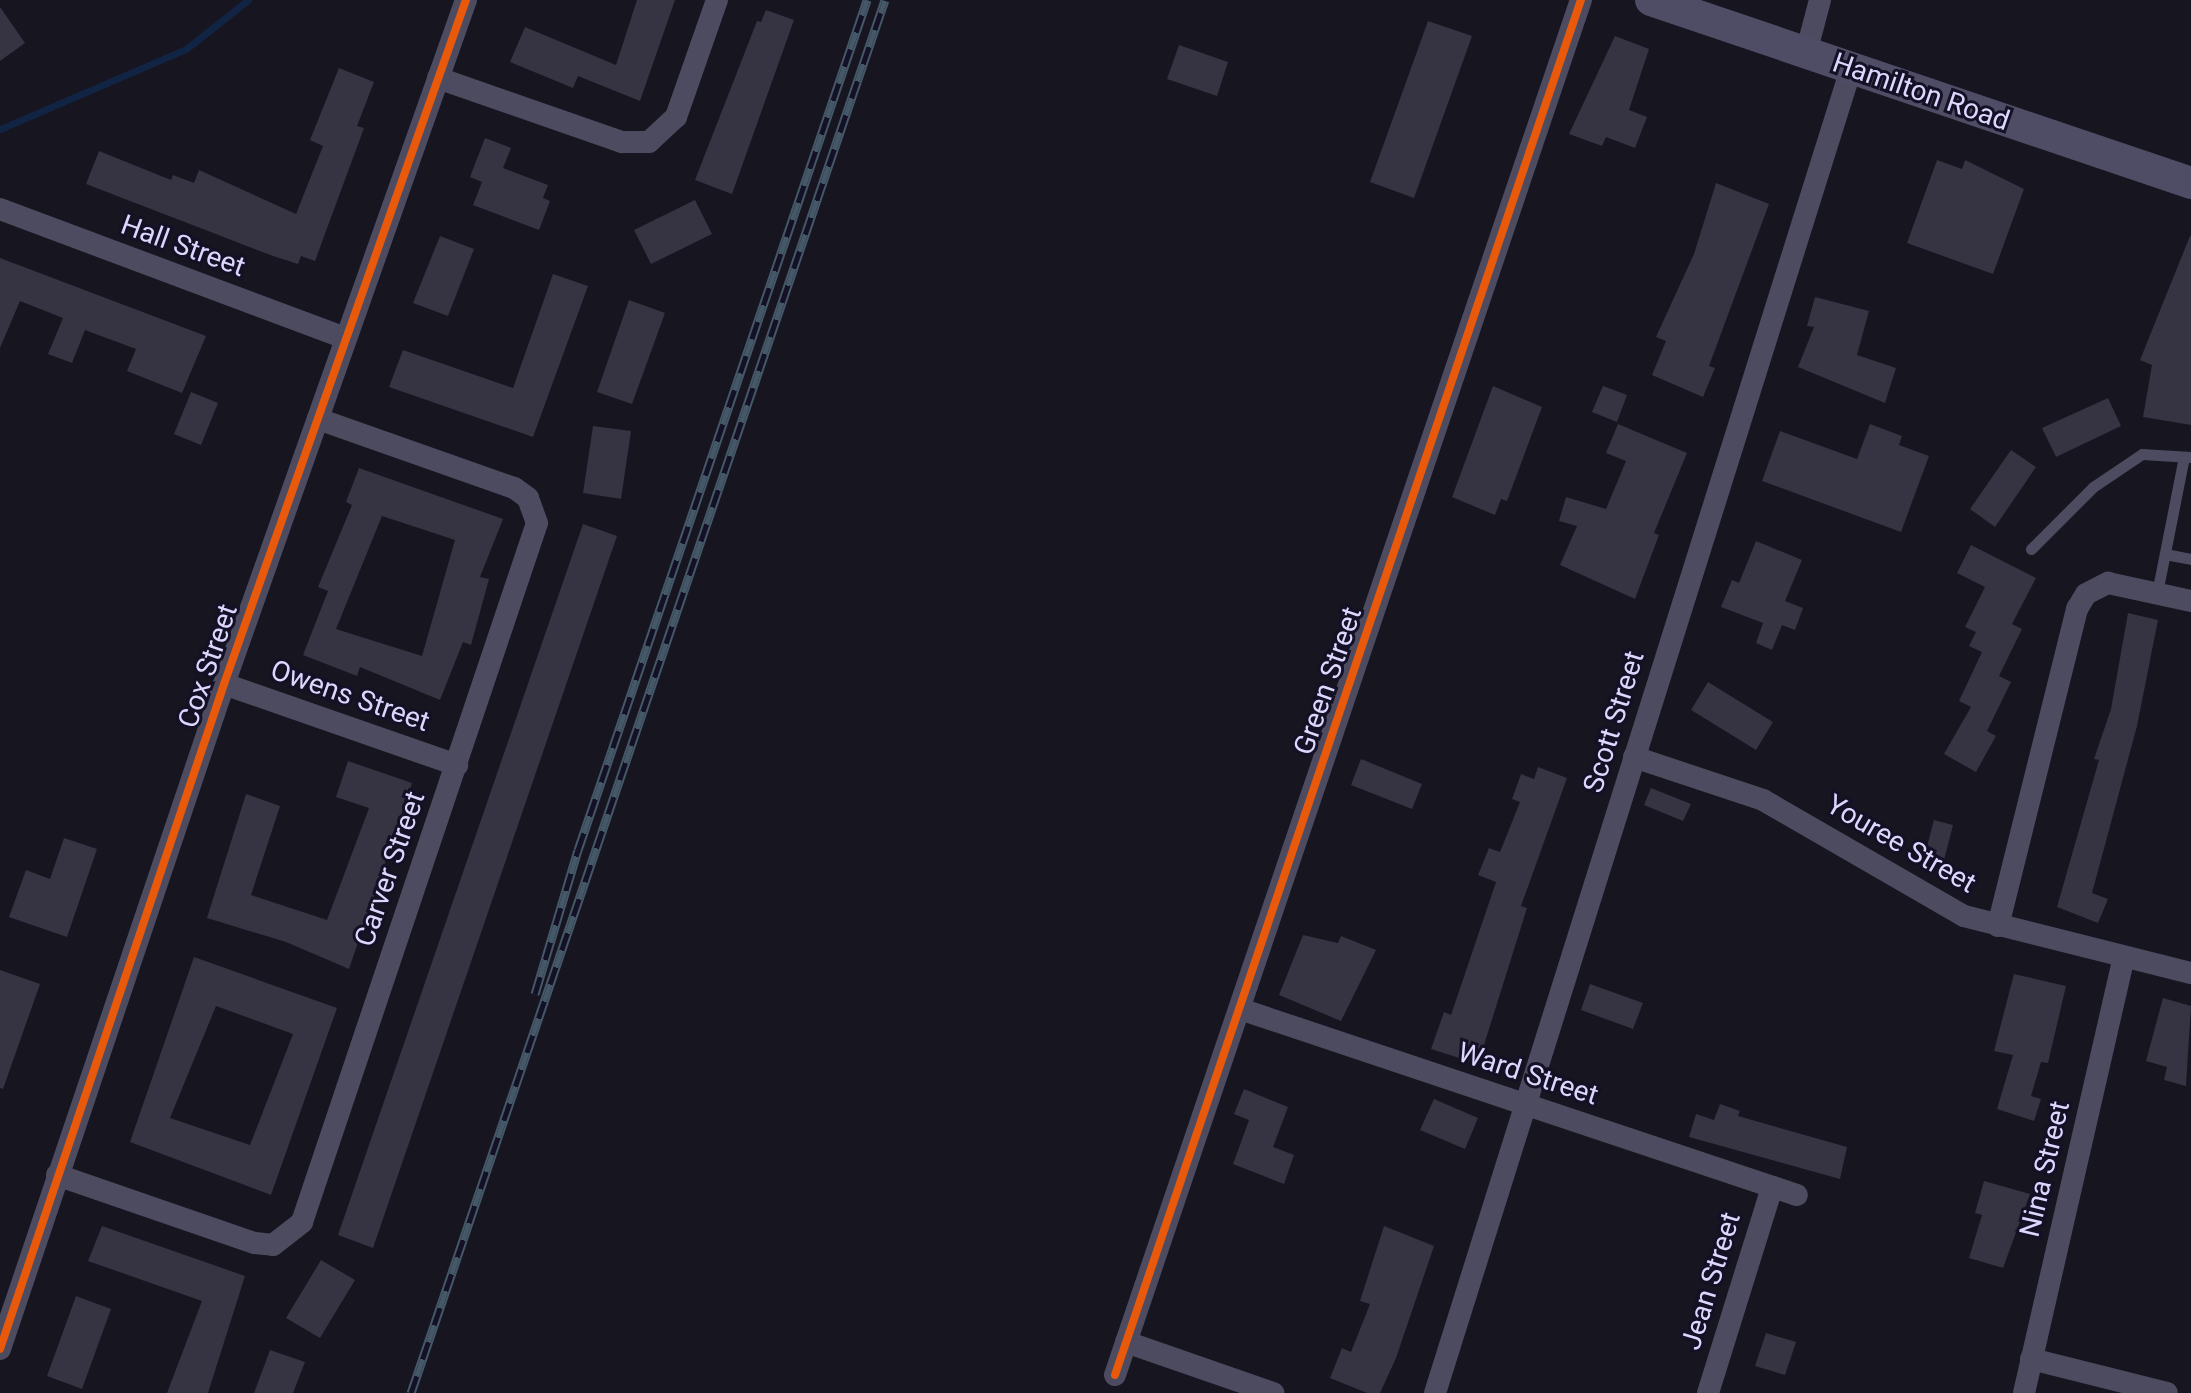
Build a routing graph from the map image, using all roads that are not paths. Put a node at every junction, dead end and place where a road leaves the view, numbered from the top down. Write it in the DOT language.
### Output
graph roads {
  1 [pos="466,0"];
  2 [pos="717,0"];
  3 [pos="1581,0"];
  4 [pos="1651,0"];
  5 [pos="1820,0"];
  6 [pos="1806,53"];
  7 [pos="1851,69"];
  8 [pos="438,78"];
  9 [pos="2191,183"];
  10 [pos="0,209"];
  11 [pos="345,338"];
  12 [pos="318,419"];
  13 [pos="2187,457"];
  14 [pos="2031,549"];
  15 [pos="2165,554"];
  16 [pos="2191,559"];
  17 [pos="2157,593"];
  18 [pos="2191,601"];
  19 [pos="224,684"];
  20 [pos="1634,757"];
  21 [pos="457,765"];
  22 [pos="1998,926"];
  23 [pos="2124,958"];
  24 [pos="2191,973"];
  25 [pos="1240,1009"];
  26 [pos="1526,1104"];
  27 [pos="57,1175"];
  28 [pos="1772,1187"];
  29 [pos="1797,1195"];
  30 [pos="1126,1342"];
  31 [pos="0,1349"];
  32 [pos="2031,1359"];
  33 [pos="1115,1375"];
  34 [pos="1273,1393"];
  35 [pos="1435,1393"];
  36 [pos="1708,1393"];
  37 [pos="2024,1393"];
  38 [pos="2167,1393"];
  1 -- 8 [label="street, Cox Street"];
  2 -- 8 [label="street"];
  3 -- 25 [label="street, Green Street"];
  4 -- 6 [label="street, Hamilton Road"];
  5 -- 6 [label="street"];
  6 -- 7 [label="street, Hamilton Road"];
  7 -- 9 [label="street, Hamilton Road"];
  7 -- 20 [label="street, Scott Street"];
  8 -- 11 [label="street, Cox Street"];
  10 -- 11 [label="street, Hall Street"];
  11 -- 12 [label="street, Cox Street"];
  12 -- 19 [label="street, Cox Street"];
  12 -- 21 [label="street, Carver Street"];
  13 -- 14 [label="lane"];
  13 -- 15 [label="lane"];
  15 -- 16 [label="lane"];
  15 -- 17 [label="lane"];
  17 -- 18 [label="street"];
  17 -- 22 [label="street"];
  19 -- 21 [label="street, Owens Street"];
  19 -- 27 [label="street, Cox Street"];
  20 -- 22 [label="street, Youree Street"];
  20 -- 26 [label="street, Scott Street"];
  21 -- 27 [label="street, Carver Street"];
  22 -- 23 [label="street, Youree Street"];
  23 -- 24 [label="street, Youree Street"];
  23 -- 32 [label="street, Nina Street"];
  25 -- 26 [label="street, Ward Street"];
  25 -- 30 [label="street, Green Street"];
  26 -- 28 [label="street, Ward Street"];
  26 -- 35 [label="street, Scott Street"];
  27 -- 31 [label="street, Cox Street"];
  28 -- 29 [label="street, Ward Street"];
  28 -- 36 [label="street, Jean Street"];
  30 -- 33 [label="street, Green Street"];
  30 -- 34 [label="street"];
  32 -- 37 [label="street, Nina Street"];
  32 -- 38 [label="street"];
}
